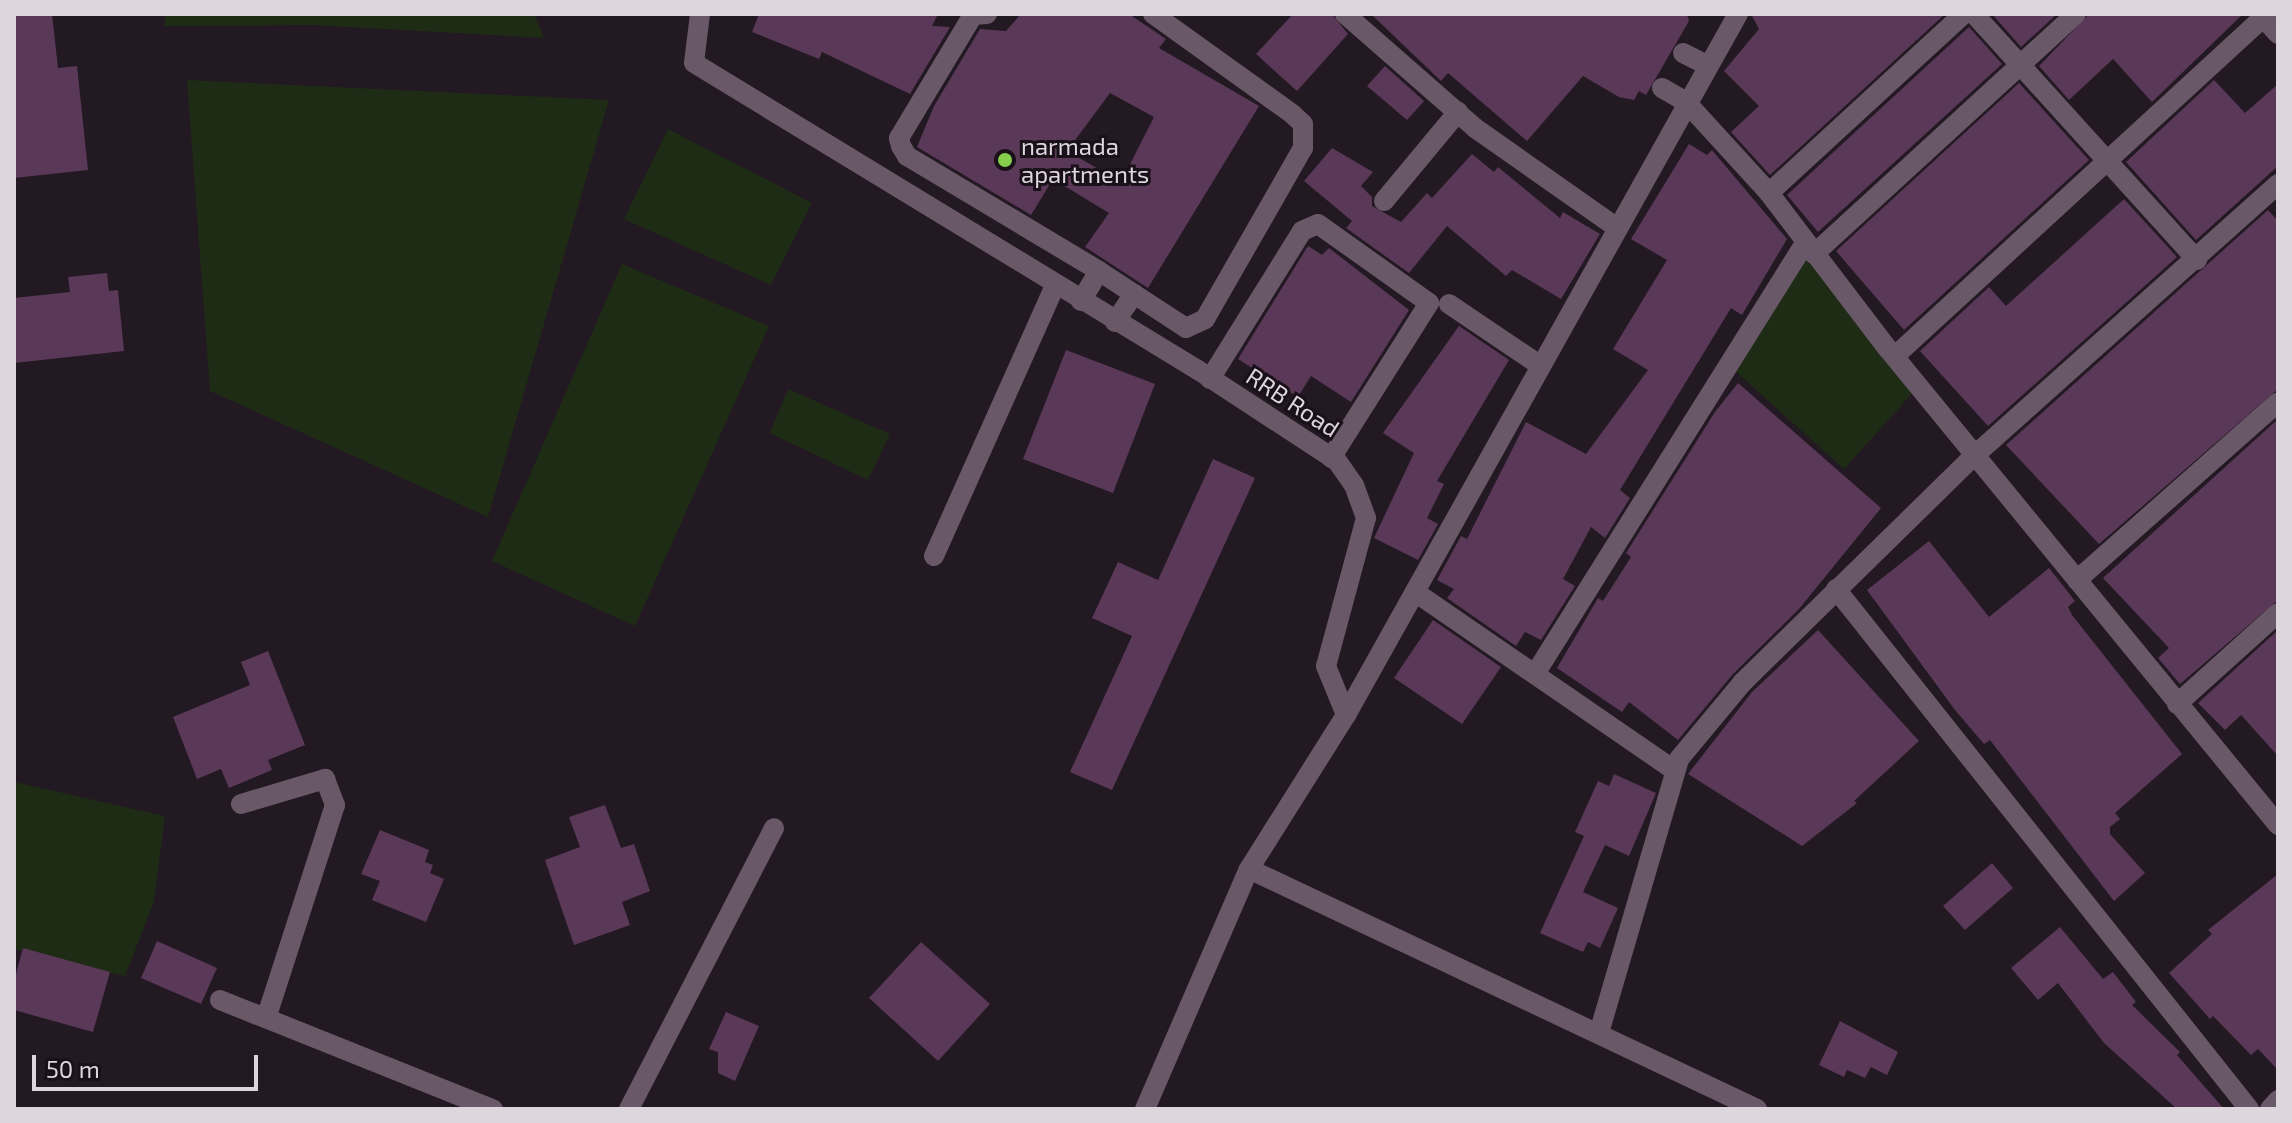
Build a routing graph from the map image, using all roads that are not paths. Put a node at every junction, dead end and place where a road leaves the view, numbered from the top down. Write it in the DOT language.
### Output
graph roads {
  1 [pos="699,14"];
  2 [pos="987,14"];
  3 [pos="1153,14"];
  4 [pos="1345,14"];
  5 [pos="1738,14"];
  6 [pos="1964,14"];
  7 [pos="1974,14"];
  8 [pos="2076,14"];
  9 [pos="2261,16"];
  10 [pos="2278,34"];
  11 [pos="1683,53"];
  12 [pos="2019,63"];
  13 [pos="1708,66"];
  14 [pos="1662,88"];
  15 [pos="1686,102"];
  16 [pos="1458,112"];
  17 [pos="2108,163"];
  18 [pos="2278,184"];
  19 [pos="1769,193"];
  20 [pos="1384,201"];
  21 [pos="1616,227"];
  22 [pos="1809,248"];
  23 [pos="2197,260"];
  24 [pos="1099,271"];
  25 [pos="1055,286"];
  26 [pos="1134,294"];
  27 [pos="1081,301"];
  28 [pos="1449,304"];
  29 [pos="1115,322"];
  30 [pos="1895,356"];
  31 [pos="1538,364"];
  32 [pos="1210,379"];
  33 [pos="2278,402"];
  34 [pos="1975,455"];
  35 [pos="1331,458"];
  36 [pos="934,556"];
  37 [pos="2077,580"];
  38 [pos="1836,589"];
  39 [pos="1415,592"];
  40 [pos="2278,613"];
  41 [pos="1535,674"];
  42 [pos="2177,704"];
  43 [pos="1346,715"];
  44 [pos="1675,771"];
  45 [pos="241,804"];
  46 [pos="2278,825"];
  47 [pos="774,828"];
  48 [pos="1249,869"];
  49 [pos="220,1000"];
  50 [pos="266,1018"];
  51 [pos="1599,1033"];
  52 [pos="2278,1100"];
  53 [pos="493,1109"];
  54 [pos="629,1109"];
  55 [pos="1145,1109"];
  56 [pos="1757,1109"];
  57 [pos="2249,1109"];
  58 [pos="2270,1109"];
  1 -- 25 [label="street, RRB Road"];
  2 -- 24 [label="street"];
  3 -- 26 [label="street"];
  4 -- 16 [label="street"];
  5 -- 13 [label="street"];
  6 -- 19 [label="street"];
  7 -- 12 [label="street"];
  8 -- 12 [label="street"];
  9 -- 10 [label="street"];
  9 -- 17 [label="street"];
  11 -- 13 [label="street"];
  12 -- 17 [label="street"];
  12 -- 22 [label="street"];
  13 -- 15 [label="street"];
  14 -- 15 [label="street"];
  15 -- 19 [label="street"];
  15 -- 21 [label="street"];
  16 -- 20 [label="street"];
  16 -- 21 [label="street"];
  17 -- 23 [label="street"];
  17 -- 30 [label="street"];
  18 -- 23 [label="street"];
  19 -- 22 [label="street"];
  21 -- 31 [label="street"];
  22 -- 30 [label="street"];
  22 -- 41 [label="street"];
  23 -- 34 [label="street"];
  24 -- 26 [label="street"];
  24 -- 27 [label="street"];
  25 -- 27 [label="street, RRB Road"];
  25 -- 36 [label="street"];
  26 -- 29 [label="street"];
  27 -- 29 [label="street, RRB Road"];
  28 -- 31 [label="street"];
  29 -- 32 [label="street, RRB Road"];
  30 -- 34 [label="street"];
  31 -- 39 [label="street"];
  32 -- 35 [label="street, RRB Road"];
  32 -- 35 [label="street"];
  33 -- 37 [label="street"];
  34 -- 37 [label="street"];
  34 -- 38 [label="street"];
  35 -- 43 [label="street, RRB Road"];
  37 -- 42 [label="street"];
  38 -- 44 [label="street"];
  38 -- 57 [label="street"];
  39 -- 41 [label="street"];
  39 -- 43 [label="street"];
  40 -- 42 [label="street"];
  41 -- 44 [label="street"];
  42 -- 46 [label="street"];
  43 -- 48 [label="street"];
  44 -- 51 [label="street"];
  45 -- 50 [label="street"];
  47 -- 54 [label="street"];
  48 -- 51 [label="street"];
  48 -- 55 [label="street"];
  49 -- 50 [label="street"];
  50 -- 53 [label="street"];
  51 -- 56 [label="street"];
  52 -- 58 [label="street"];
}
